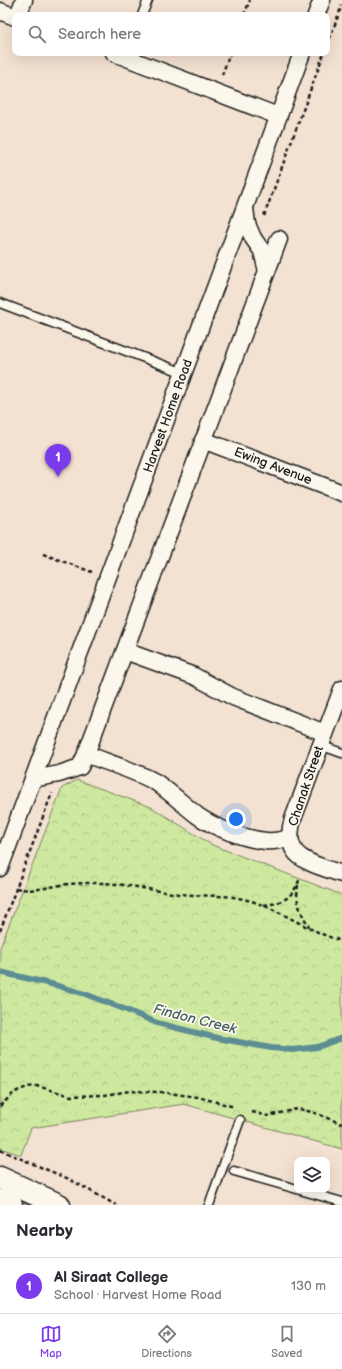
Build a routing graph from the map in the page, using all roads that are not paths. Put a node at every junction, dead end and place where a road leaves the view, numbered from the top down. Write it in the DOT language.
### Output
graph roads {
  1 [pos="24,0"];
  2 [pos="148,0"];
  3 [pos="322,0"];
  4 [pos="0,11"];
  5 [pos="19,12"];
  6 [pos="143,12"];
  7 [pos="317,12"];
  8 [pos="12,16"];
  9 [pos="125,56"];
  10 [pos="301,56"];
  11 [pos="278,116"];
  12 [pos="244,207"];
  13 [pos="278,239"];
  14 [pos="267,271"];
  15 [pos="0,303"];
  16 [pos="184,373"];
  17 [pos="203,440"];
  18 [pos="342,493"];
  19 [pos="125,651"];
  20 [pos="342,689"];
  21 [pos="323,739"];
  22 [pos="86,754"];
  23 [pos="342,754"];
  24 [pos="33,779"];
  25 [pos="290,838"];
  26 [pos="0,868"];
  27 [pos="342,874"];
  28 [pos="240,1120"];
  29 [pos="234,1171"];
  30 [pos="0,1178"];
  31 [pos="294,1189"];
  32 [pos="309,1193"];
  33 [pos="0,1201"];
  34 [pos="342,1202"];
  35 [pos="11,1205"];
  36 [pos="59,1205"];
  37 [pos="209,1205"];
  1 -- 5 [label="street"];
  2 -- 6 [label="lane"];
  3 -- 7 [label="street"];
  4 -- 8 [label="street"];
  9 -- 11 [label="street"];
  10 -- 11 [label="street, Harvest Home Road"];
  11 -- 12 [label="street, Harvest Home Road"];
  12 -- 14 [label="street"];
  12 -- 16 [label="street, Harvest Home Road"];
  13 -- 14 [label="street"];
  14 -- 17 [label="street"];
  15 -- 16 [label="lane"];
  16 -- 24 [label="street, Harvest Home Road"];
  17 -- 18 [label="street, Ewing Avenue"];
  17 -- 19 [label="street"];
  19 -- 21 [label="street"];
  19 -- 22 [label="street"];
  20 -- 21 [label="street, Chanak Street"];
  21 -- 23 [label="lane"];
  21 -- 25 [label="street, Chanak Street"];
  22 -- 24 [label="street"];
  22 -- 25 [label="street"];
  24 -- 26 [label="street, Harvest Home Road"];
  25 -- 27 [label="street"];
  28 -- 37 [label="lane"];
  29 -- 31 [label="lane"];
  30 -- 36 [label="street"];
  32 -- 34 [label="lane"];
  33 -- 35 [label="street"];
}
